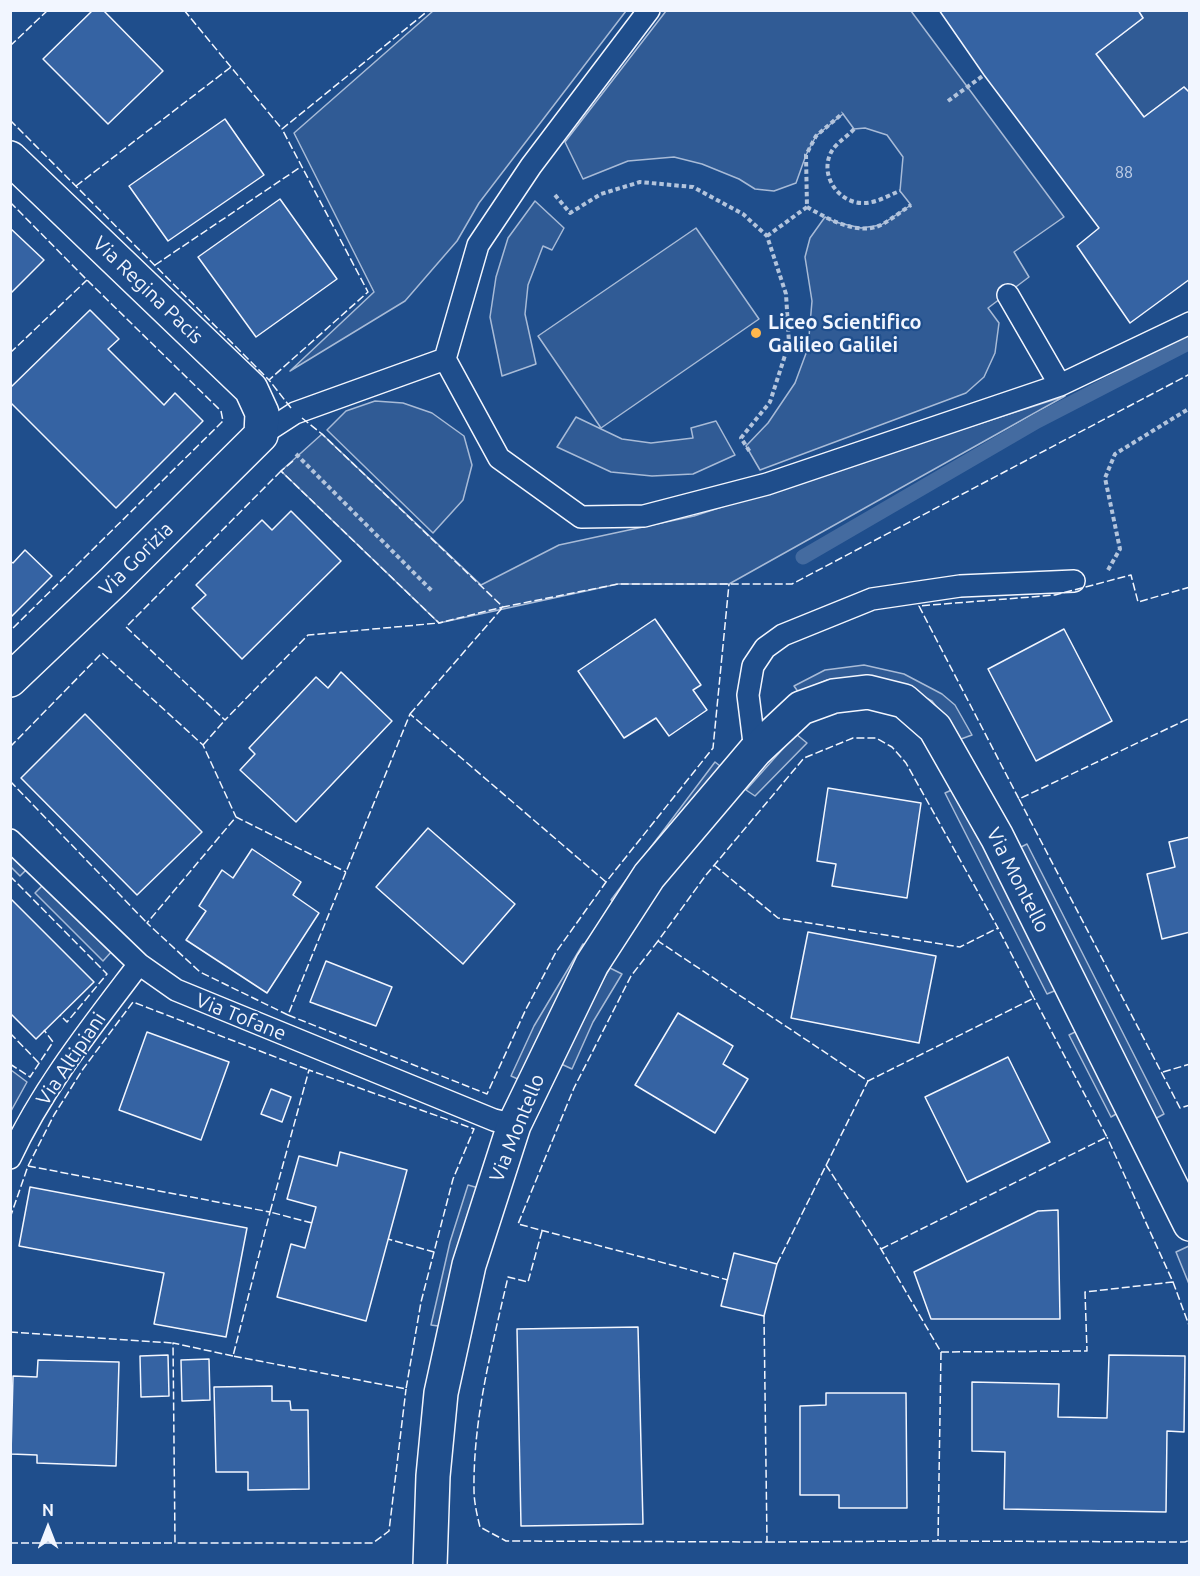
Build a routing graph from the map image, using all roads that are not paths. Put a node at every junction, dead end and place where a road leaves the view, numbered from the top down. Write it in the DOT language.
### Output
graph roads {
  1 [pos="650,10"];
  2 [pos="10,158"];
  3 [pos="1008,295"];
  4 [pos="1190,323"];
  5 [pos="445,359"];
  6 [pos="1060,385"];
  7 [pos="261,435"];
  8 [pos="1074,581"];
  9 [pos="10,680"];
  10 [pos="754,751"];
  11 [pos="10,840"];
  12 [pos="138,964"];
  13 [pos="514,1125"];
  14 [pos="10,1158"];
  15 [pos="1190,1224"];
  16 [pos="430,1566"];
  1 -- 5 [label="lane"];
  2 -- 7 [label="street, Via Regina Pacis"];
  3 -- 6 [label="lane"];
  4 -- 6 [label="lane"];
  5 -- 6 [label="lane"];
  5 -- 7 [label="lane"];
  7 -- 9 [label="street, Via Gorizia"];
  8 -- 10 [label="lane"];
  10 -- 13 [label="street, Via Montello"];
  10 -- 15 [label="street, Via Montello"];
  11 -- 12 [label="lane, Via Tofane"];
  12 -- 13 [label="lane, Via Tofane"];
  12 -- 14 [label="lane, Via Altipiani"];
  13 -- 16 [label="street, Via Montello"];
}
